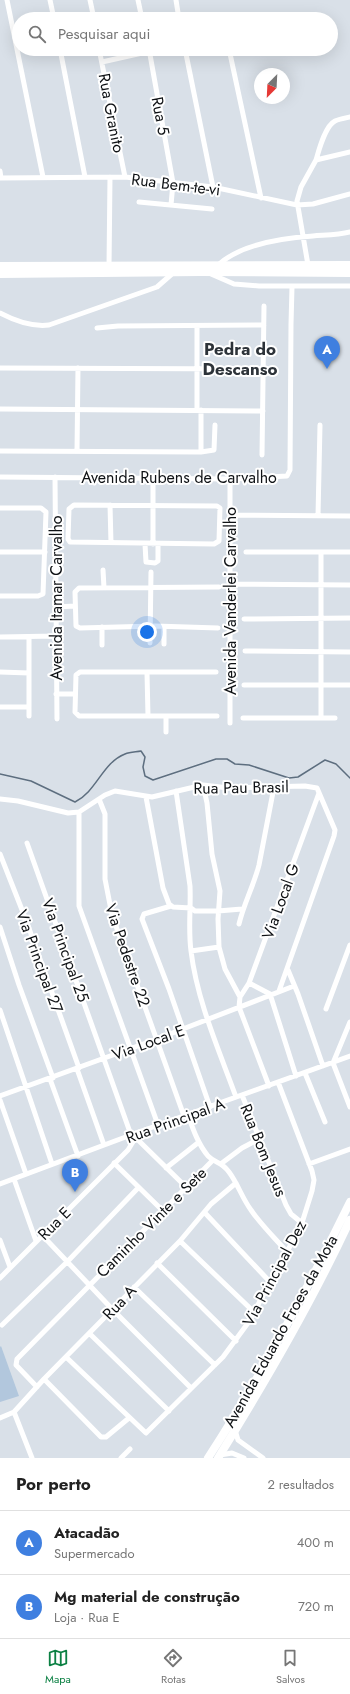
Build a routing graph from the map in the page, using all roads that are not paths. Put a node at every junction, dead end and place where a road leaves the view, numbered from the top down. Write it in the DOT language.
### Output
graph roads {
  1 [pos="7,0"];
  2 [pos="50,0"];
  3 [pos="90,0"];
  4 [pos="138,0"];
  5 [pos="176,0"];
  6 [pos="53,12"];
  7 [pos="93,12"];
  8 [pos="141,12"];
  9 [pos="178,12"];
  10 [pos="12,25"];
  11 [pos="18,56"];
  12 [pos="61,56"];
  13 [pos="101,56"];
  14 [pos="126,56"];
  15 [pos="150,56"];
  16 [pos="186,56"];
  17 [pos="231,56"];
  18 [pos="102,62"];
  19 [pos="350,117"];
  20 [pos="350,152"];
  21 [pos="316,160"];
  22 [pos="0,171"];
  23 [pos="43,177"];
  24 [pos="85,177"];
  25 [pos="110,177"];
  26 [pos="125,177"];
  27 [pos="1,178"];
  28 [pos="173,182"];
  29 [pos="213,187"];
  30 [pos="350,194"];
  31 [pos="261,198"];
  32 [pos="139,202"];
  33 [pos="172,205"];
  34 [pos="297,206"];
  35 [pos="212,209"];
  36 [pos="350,232"];
  37 [pos="303,236"];
  38 [pos="308,265"];
  39 [pos="350,265"];
  40 [pos="0,266"];
  41 [pos="217,266"];
  42 [pos="109,267"];
  43 [pos="200,272"];
  44 [pos="173,273"];
  45 [pos="350,273"];
  46 [pos="0,274"];
  47 [pos="350,286"];
  48 [pos="292,287"];
  49 [pos="264,306"];
  50 [pos="0,313"];
  51 [pos="197,326"];
  52 [pos="264,326"];
  53 [pos="97,328"];
  54 [pos="0,368"];
  55 [pos="78,368"];
  56 [pos="264,368"];
  57 [pos="198,369"];
  58 [pos="0,409"];
  59 [pos="78,410"];
  60 [pos="199,410"];
  61 [pos="263,411"];
  62 [pos="215,425"];
  63 [pos="320,426"];
  64 [pos="0,451"];
  65 [pos="78,451"];
  66 [pos="201,452"];
  67 [pos="262,455"];
  68 [pos="0,477"];
  69 [pos="55,477"];
  70 [pos="153,478"];
  71 [pos="230,479"];
  72 [pos="110,505"];
  73 [pos="153,505"];
  74 [pos="0,508"];
  75 [pos="230,515"];
  76 [pos="318,516"];
  77 [pos="350,516"];
  78 [pos="111,543"];
  79 [pos="145,544"];
  80 [pos="155,544"];
  81 [pos="0,552"];
  82 [pos="45,552"];
  83 [pos="246,552"];
  84 [pos="321,552"];
  85 [pos="350,552"];
  86 [pos="103,570"];
  87 [pos="151,572"];
  88 [pos="231,584"];
  89 [pos="320,585"];
  90 [pos="350,585"];
  91 [pos="104,588"];
  92 [pos="150,588"];
  93 [pos="219,588"];
  94 [pos="0,596"];
  95 [pos="75,606"];
  96 [pos="56,607"];
  97 [pos="321,618"];
  98 [pos="350,618"];
  99 [pos="244,619"];
  100 [pos="150,626"];
  101 [pos="102,627"];
  102 [pos="164,627"];
  103 [pos="218,628"];
  104 [pos="56,636"];
  105 [pos="0,637"];
  106 [pos="29,637"];
  107 [pos="150,643"];
  108 [pos="164,644"];
  109 [pos="102,645"];
  110 [pos="245,651"];
  111 [pos="321,652"];
  112 [pos="350,652"];
  113 [pos="0,672"];
  114 [pos="216,672"];
  115 [pos="29,673"];
  116 [pos="147,673"];
  117 [pos="244,685"];
  118 [pos="350,685"];
  119 [pos="321,686"];
  120 [pos="56,694"];
  121 [pos="75,694"];
  122 [pos="0,707"];
  123 [pos="29,707"];
  124 [pos="29,716"];
  125 [pos="148,716"];
  126 [pos="166,716"];
  127 [pos="217,716"];
  128 [pos="243,718"];
  129 [pos="320,718"];
  130 [pos="335,718"];
  131 [pos="57,719"];
  132 [pos="230,723"];
  133 [pos="166,732"];
  134 [pos="203,784"];
  135 [pos="274,787"];
  136 [pos="176,791"];
  137 [pos="319,793"];
  138 [pos="146,797"];
  139 [pos="0,799"];
  140 [pos="99,799"];
  141 [pos="79,812"];
  142 [pos="27,843"];
  143 [pos="0,854"];
  144 [pos="171,906"];
  145 [pos="191,908"];
  146 [pos="242,909"];
  147 [pos="218,912"];
  148 [pos="239,924"];
  149 [pos="0,926"];
  150 [pos="350,945"];
  151 [pos="219,947"];
  152 [pos="191,951"];
  153 [pos="348,957"];
  154 [pos="288,970"];
  155 [pos="249,983"];
  156 [pos="294,986"];
  157 [pos="279,991"];
  158 [pos="270,994"];
  159 [pos="240,997"];
  160 [pos="239,1007"];
  161 [pos="326,1009"];
  162 [pos="0,1010"];
  163 [pos="208,1019"];
  164 [pos="350,1022"];
  165 [pos="182,1029"];
  166 [pos="157,1039"];
  167 [pos="130,1048"];
  168 [pos="350,1056"];
  169 [pos="103,1058"];
  170 [pos="333,1063"];
  171 [pos="323,1066"];
  172 [pos="78,1068"];
  173 [pos="305,1073"];
  174 [pos="296,1076"];
  175 [pos="51,1078"];
  176 [pos="278,1082"];
  177 [pos="269,1086"];
  178 [pos="25,1087"];
  179 [pos="242,1095"];
  180 [pos="0,1096"];
  181 [pos="236,1097"];
  182 [pos="0,1100"];
  183 [pos="210,1107"];
  184 [pos="350,1107"];
  185 [pos="186,1115"];
  186 [pos="325,1122"];
  187 [pos="158,1125"];
  188 [pos="134,1136"];
  189 [pos="260,1138"];
  190 [pos="199,1142"];
  191 [pos="104,1145"];
  192 [pos="350,1149"];
  193 [pos="78,1156"];
  194 [pos="213,1160"];
  195 [pos="114,1163"];
  196 [pos="222,1163"];
  197 [pos="52,1164"];
  198 [pos="309,1164"];
  199 [pos="166,1168"];
  200 [pos="26,1174"];
  201 [pos="14,1179"];
  202 [pos="0,1183"];
  203 [pos="236,1183"];
  204 [pos="186,1187"];
  205 [pos="138,1188"];
  206 [pos="350,1202"];
  207 [pos="162,1210"];
  208 [pos="205,1214"];
  209 [pos="350,1220"];
  210 [pos="302,1223"];
  211 [pos="42,1235"];
  212 [pos="0,1240"];
  213 [pos="36,1241"];
  214 [pos="180,1241"];
  215 [pos="287,1252"];
  216 [pos="67,1262"];
  217 [pos="157,1263"];
  218 [pos="10,1267"];
  219 [pos="0,1278"];
  220 [pos="271,1283"];
  221 [pos="89,1284"];
  222 [pos="134,1287"];
  223 [pos="112,1310"];
  224 [pos="254,1313"];
  225 [pos="2,1325"];
  226 [pos="90,1334"];
  227 [pos="236,1341"];
  228 [pos="66,1357"];
  229 [pos="215,1365"];
  230 [pos="44,1379"];
  231 [pos="37,1387"];
  232 [pos="191,1388"];
  233 [pos="169,1411"];
  234 [pos="14,1412"];
  235 [pos="0,1418"];
  236 [pos="129,1418"];
  237 [pos="235,1430"];
  238 [pos="130,1449"];
  239 [pos="219,1456"];
  240 [pos="32,1458"];
  241 [pos="122,1458"];
  242 [pos="208,1458"];
  243 [pos="244,1458"];
  244 [pos="263,1458"];
  1 -- 10 [label="street"];
  2 -- 6 [label="street"];
  3 -- 7 [label="street"];
  4 -- 8 [label="street"];
  5 -- 9 [label="street"];
  11 -- 23 [label="street"];
  12 -- 24 [label="street"];
  13 -- 18 [label="street, Rua Granito"];
  14 -- 18 [label="street"];
  15 -- 28 [label="street, Rua 5"];
  16 -- 29 [label="street"];
  17 -- 31 [label="street"];
  18 -- 26 [label="street, Rua Granito"];
  19 -- 21 [label="street"];
  20 -- 21 [label="street"];
  21 -- 34 [label="street"];
  22 -- 27 [label="street"];
  23 -- 24 [label="street, Rua Bem-te-vi"];
  23 -- 27 [label="street, Rua Bem-te-vi"];
  24 -- 25 [label="street, Rua Bem-te-vi"];
  25 -- 26 [label="street, Rua Bem-te-vi"];
  25 -- 42 [label="street"];
  26 -- 28 [label="street, Rua Bem-te-vi"];
  28 -- 29 [label="street, Rua Bem-te-vi"];
  28 -- 33 [label="street, Rua 5"];
  29 -- 31 [label="street, Rua Bem-te-vi"];
  30 -- 34 [label="street, Rua Bem-te-vi"];
  31 -- 34 [label="street, Rua Bem-te-vi"];
  32 -- 33 [label="street"];
  33 -- 35 [label="street"];
  34 -- 37 [label="street"];
  36 -- 37 [label="street"];
  37 -- 38 [label="street"];
  37 -- 41 [label="street"];
  38 -- 39 [label="highway"];
  38 -- 41 [label="highway"];
  40 -- 42 [label="highway"];
  41 -- 42 [label="highway"];
  43 -- 44 [label="highway"];
  43 -- 45 [label="highway"];
  43 -- 48 [label="street"];
  44 -- 46 [label="highway"];
  44 -- 50 [label="street"];
  47 -- 48 [label="street"];
  48 -- 71 [label="street, Avenida Rubens de Carvalho"];
  49 -- 52 [label="street"];
  51 -- 52 [label="street"];
  51 -- 53 [label="street"];
  51 -- 57 [label="street"];
  52 -- 56 [label="street"];
  54 -- 55 [label="street"];
  55 -- 57 [label="street"];
  55 -- 59 [label="street"];
  56 -- 57 [label="street"];
  56 -- 61 [label="street"];
  57 -- 60 [label="street"];
  58 -- 59 [label="street"];
  59 -- 60 [label="street"];
  59 -- 65 [label="street"];
  60 -- 61 [label="street"];
  60 -- 66 [label="street"];
  61 -- 67 [label="street"];
  62 -- 66 [label="street"];
  63 -- 76 [label="street"];
  64 -- 65 [label="street"];
  65 -- 66 [label="street"];
  68 -- 69 [label="street, Avenida Rubens de Carvalho"];
  69 -- 70 [label="street, Avenida Rubens de Carvalho"];
  69 -- 96 [label="street, Avenida Itamar Carvalho"];
  70 -- 71 [label="street, Avenida Rubens de Carvalho"];
  70 -- 73 [label="street"];
  71 -- 75 [label="street, Avenida Vanderlei Carvalho"];
  72 -- 73 [label="street"];
  72 -- 78 [label="street"];
  72 -- 78 [label="street"];
  73 -- 80 [label="street"];
  73 -- 80 [label="street"];
  74 -- 82 [label="street"];
  75 -- 76 [label="street"];
  75 -- 88 [label="street, Avenida Vanderlei Carvalho"];
  76 -- 77 [label="street"];
  78 -- 79 [label="street"];
  79 -- 80 [label="street"];
  79 -- 80 [label="street"];
  81 -- 82 [label="street"];
  82 -- 94 [label="street"];
  83 -- 84 [label="street"];
  84 -- 85 [label="street"];
  84 -- 89 [label="street"];
  86 -- 91 [label="street"];
  87 -- 92 [label="street"];
  88 -- 89 [label="street"];
  88 -- 132 [label="street, Avenida Vanderlei Carvalho"];
  89 -- 90 [label="street"];
  89 -- 97 [label="street"];
  91 -- 92 [label="street"];
  91 -- 95 [label="street"];
  92 -- 93 [label="street"];
  92 -- 100 [label="street"];
  95 -- 96 [label="street"];
  95 -- 101 [label="street"];
  96 -- 104 [label="street, Avenida Itamar Carvalho"];
  97 -- 98 [label="street"];
  97 -- 99 [label="street"];
  97 -- 111 [label="street"];
  100 -- 101 [label="street"];
  100 -- 102 [label="street"];
  100 -- 107 [label="street"];
  101 -- 109 [label="street"];
  102 -- 103 [label="street"];
  102 -- 108 [label="street"];
  104 -- 106 [label="street"];
  104 -- 120 [label="street, Avenida Itamar Carvalho"];
  105 -- 106 [label="street"];
  106 -- 115 [label="street"];
  110 -- 111 [label="street"];
  111 -- 112 [label="street"];
  111 -- 119 [label="street"];
  113 -- 115 [label="street"];
  114 -- 116 [label="street"];
  115 -- 123 [label="street"];
  116 -- 121 [label="street"];
  116 -- 125 [label="street"];
  117 -- 119 [label="street"];
  118 -- 119 [label="street"];
  119 -- 129 [label="street"];
  120 -- 121 [label="street"];
  120 -- 131 [label="street, Avenida Itamar Carvalho"];
  121 -- 125 [label="street"];
  122 -- 123 [label="street"];
  123 -- 124 [label="street"];
  125 -- 126 [label="street"];
  126 -- 127 [label="street"];
  126 -- 133 [label="street"];
  128 -- 129 [label="street"];
  129 -- 130 [label="street"];
  134 -- 135 [label="street, Rua Pau Brasil"];
  134 -- 136 [label="street, Rua Pau Brasil"];
  134 -- 147 [label="street"];
  135 -- 137 [label="street, Rua Pau Brasil"];
  135 -- 146 [label="street"];
  136 -- 138 [label="street, Rua Pau Brasil"];
  136 -- 145 [label="street"];
  137 -- 154 [label="street"];
  137 -- 155 [label="street, Via Local G"];
  138 -- 140 [label="street, Rua Pau Brasil"];
  138 -- 144 [label="street"];
  139 -- 141 [label="street"];
  140 -- 141 [label="street, Rua Pau Brasil"];
  140 -- 166 [label="street, Via Pedestre 22"];
  141 -- 167 [label="street"];
  142 -- 169 [label="street, Via Principal 25"];
  143 -- 172 [label="street, Via Principal 27"];
  144 -- 145 [label="street"];
  144 -- 165 [label="street"];
  145 -- 147 [label="street"];
  145 -- 152 [label="street"];
  146 -- 147 [label="street"];
  146 -- 148 [label="street"];
  147 -- 151 [label="street"];
  149 -- 175 [label="street"];
  150 -- 153 [label="street"];
  151 -- 152 [label="street"];
  151 -- 159 [label="street"];
  152 -- 163 [label="street"];
  153 -- 161 [label="street"];
  154 -- 156 [label="street"];
  154 -- 157 [label="street"];
  155 -- 158 [label="street"];
  155 -- 159 [label="street, Via Local G"];
  156 -- 157 [label="street, Via Local E"];
  156 -- 171 [label="street"];
  157 -- 158 [label="street, Via Local E"];
  158 -- 160 [label="street, Via Local E"];
  158 -- 174 [label="street"];
  159 -- 160 [label="street, Via Local G"];
  160 -- 163 [label="street, Via Local E"];
  160 -- 177 [label="street"];
  162 -- 178 [label="street"];
  163 -- 165 [label="street, Via Local E"];
  163 -- 181 [label="street"];
  164 -- 170 [label="street"];
  165 -- 166 [label="street, Via Local E"];
  165 -- 183 [label="street"];
  166 -- 167 [label="street, Via Local E"];
  166 -- 185 [label="street, Via Pedestre 22"];
  167 -- 169 [label="street, Via Local E"];
  167 -- 187 [label="street"];
  168 -- 170 [label="street, Rua Principal A"];
  169 -- 172 [label="street, Via Local E"];
  169 -- 188 [label="street, Via Principal 25"];
  170 -- 171 [label="street, Rua Principal A"];
  170 -- 184 [label="street"];
  171 -- 173 [label="street, Rua Principal A"];
  172 -- 175 [label="street, Via Local E"];
  172 -- 191 [label="street, Via Principal 27"];
  173 -- 174 [label="street, Rua Principal A"];
  173 -- 186 [label="street"];
  174 -- 176 [label="street, Rua Principal A"];
  175 -- 178 [label="street, Via Local E"];
  175 -- 193 [label="street"];
  176 -- 177 [label="street, Rua Principal A"];
  176 -- 198 [label="street, Via Principal Dez"];
  177 -- 179 [label="street, Rua Principal A"];
  178 -- 180 [label="street, Via Local E"];
  178 -- 197 [label="street"];
  179 -- 181 [label="street, Rua Principal A"];
  179 -- 189 [label="street, Rua Bom Jesus"];
  181 -- 183 [label="street, Rua Principal A"];
  182 -- 200 [label="street"];
  183 -- 185 [label="street, Rua Principal A"];
  185 -- 187 [label="street, Rua Principal A"];
  185 -- 190 [label="street, Via Pedestre 22"];
  187 -- 188 [label="street, Rua Principal A"];
  188 -- 191 [label="street, Rua Principal A"];
  188 -- 195 [label="street, Rua E"];
  188 -- 199 [label="street"];
  189 -- 196 [label="street"];
  189 -- 210 [label="street, Rua Bom Jesus"];
  190 -- 194 [label="street, Via Pedestre 22"];
  190 -- 199 [label="street"];
  191 -- 193 [label="street, Rua Principal A"];
  192 -- 198 [label="street"];
  193 -- 197 [label="street, Rua Principal A"];
  194 -- 196 [label="street"];
  194 -- 204 [label="street, Caminho Vinte e Sete"];
  195 -- 205 [label="street"];
  195 -- 211 [label="street, Rua E"];
  196 -- 203 [label="street"];
  197 -- 200 [label="street, Rua Principal A"];
  198 -- 210 [label="street, Via Principal Dez"];
  199 -- 204 [label="street"];
  200 -- 201 [label="street, Rua Principal A"];
  201 -- 202 [label="street, Rua Principal A"];
  201 -- 213 [label="street"];
  203 -- 208 [label="street, Rua A"];
  203 -- 215 [label="street"];
  204 -- 207 [label="street, Caminho Vinte e Sete"];
  205 -- 207 [label="street"];
  205 -- 216 [label="street"];
  206 -- 242 [label="highway, Avenida Eduardo Froes da Mota"];
  207 -- 221 [label="street, Caminho Vinte e Sete"];
  208 -- 214 [label="street, Rua A"];
  208 -- 220 [label="street"];
  209 -- 237 [label="highway, Avenida Eduardo Froes da Mota"];
  210 -- 215 [label="street, Via Principal Dez"];
  211 -- 213 [label="street, Rua E"];
  211 -- 216 [label="street"];
  212 -- 218 [label="street"];
  213 -- 218 [label="street, Rua E"];
  214 -- 217 [label="street, Rua A"];
  214 -- 224 [label="street"];
  215 -- 220 [label="street, Via Principal Dez"];
  216 -- 221 [label="street"];
  216 -- 225 [label="street"];
  217 -- 222 [label="street, Rua A"];
  217 -- 227 [label="street"];
  218 -- 219 [label="street, Rua E"];
  220 -- 224 [label="street, Via Principal Dez"];
  221 -- 223 [label="street"];
  221 -- 231 [label="street, Caminho Vinte e Sete"];
  222 -- 223 [label="street, Rua A"];
  222 -- 229 [label="street"];
  223 -- 226 [label="street, Rua A"];
  223 -- 232 [label="street"];
  224 -- 227 [label="street, Via Principal Dez"];
  226 -- 228 [label="street, Rua A"];
  226 -- 233 [label="street"];
  227 -- 229 [label="street, Via Principal Dez"];
  228 -- 230 [label="street, Rua A"];
  228 -- 236 [label="street"];
  229 -- 232 [label="street, Via Principal Dez"];
  230 -- 231 [label="street, Rua A"];
  230 -- 236 [label="street"];
  231 -- 234 [label="street, Rua A"];
  232 -- 233 [label="street, Via Principal Dez"];
  233 -- 236 [label="street, Via Principal Dez"];
  234 -- 235 [label="street, Rua A"];
  234 -- 240 [label="street"];
  237 -- 239 [label="highway, Avenida Eduardo Froes da Mota"];
  237 -- 244 [label="street"];
  238 -- 241 [label="street"];
  239 -- 243 [label="street"];
}
